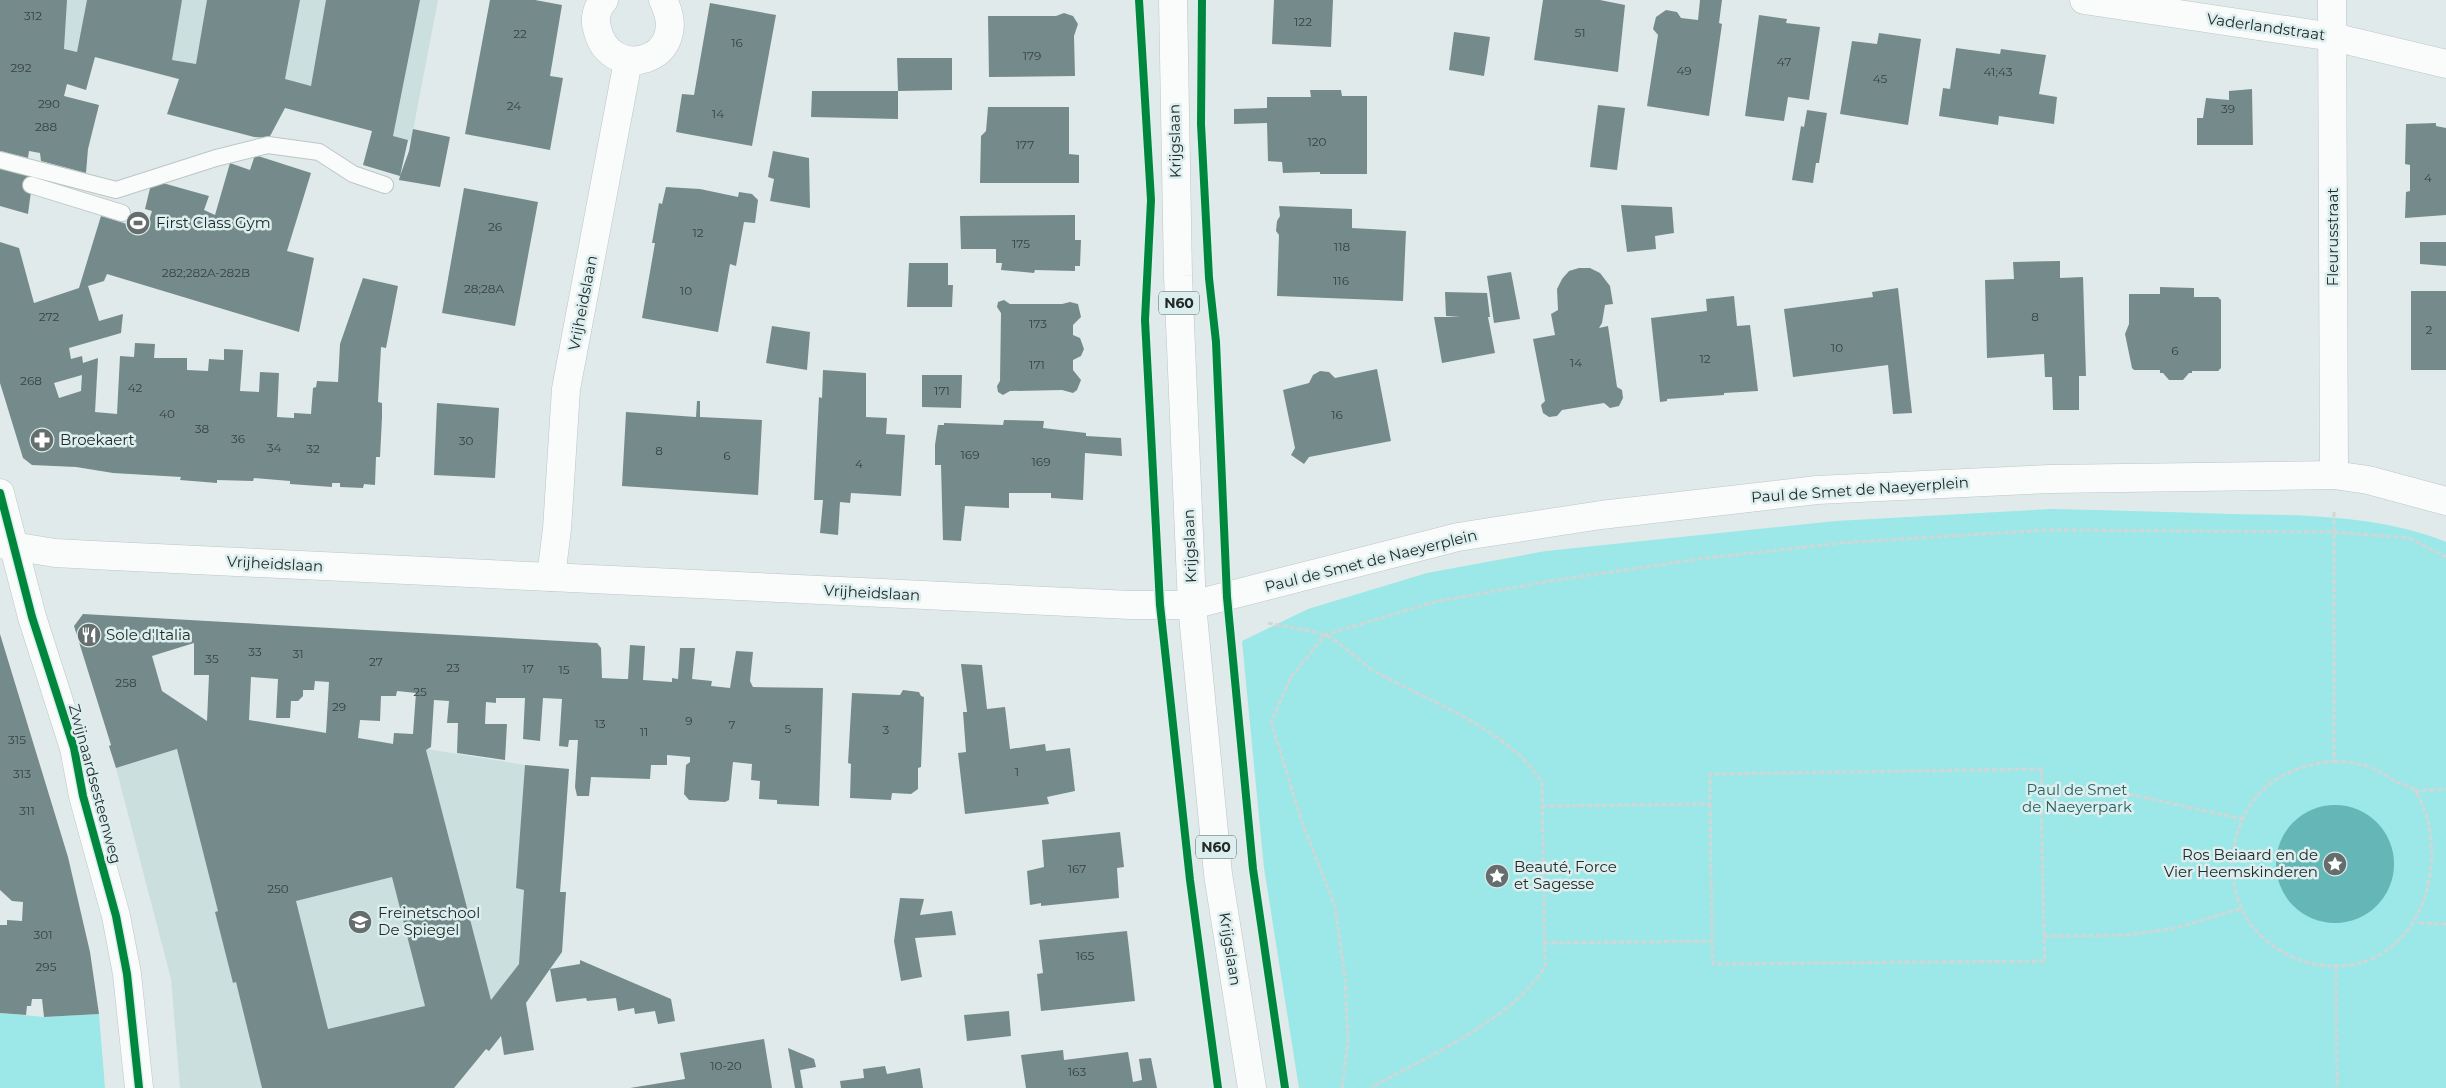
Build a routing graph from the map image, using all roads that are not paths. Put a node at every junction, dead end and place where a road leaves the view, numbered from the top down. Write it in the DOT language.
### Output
graph roads {
  1 [pos="604,0"];
  2 [pos="663,0"];
  3 [pos="1173,0"];
  4 [pos="2084,0"];
  5 [pos="2332,0"];
  6 [pos="2333,37"];
  7 [pos="628,61"];
  8 [pos="2446,64"];
  9 [pos="0,160"];
  10 [pos="31,185"];
  11 [pos="385,185"];
  12 [pos="122,213"];
  13 [pos="2334,475"];
  14 [pos="0,493"];
  15 [pos="2446,501"];
  16 [pos="7,546"];
  17 [pos="551,577"];
  18 [pos="1192,605"];
  19 [pos="139,1088"];
  20 [pos="1252,1088"];
  1 -- 7 [label="street"];
  2 -- 7 [label="street"];
  3 -- 18 [label="street, Krijgslaan / N60"];
  4 -- 6 [label="street, Vaderlandstraat"];
  5 -- 6 [label="street, Fleurusstraat"];
  6 -- 8 [label="street, Vaderlandstraat"];
  6 -- 13 [label="street, Fleurusstraat"];
  7 -- 17 [label="street, Vrijheidslaan"];
  9 -- 11 [label="lane"];
  10 -- 12 [label="lane"];
  13 -- 15 [label="street, Paul de Smet de Naeyerplein"];
  13 -- 18 [label="street, Paul de Smet de Naeyerplein"];
  14 -- 16 [label="street, Zwijnaardsesteenweg"];
  16 -- 17 [label="street, Vrijheidslaan"];
  16 -- 19 [label="street, Zwijnaardsesteenweg"];
  17 -- 18 [label="street, Vrijheidslaan"];
  18 -- 20 [label="street, Krijgslaan / N60"];
}
